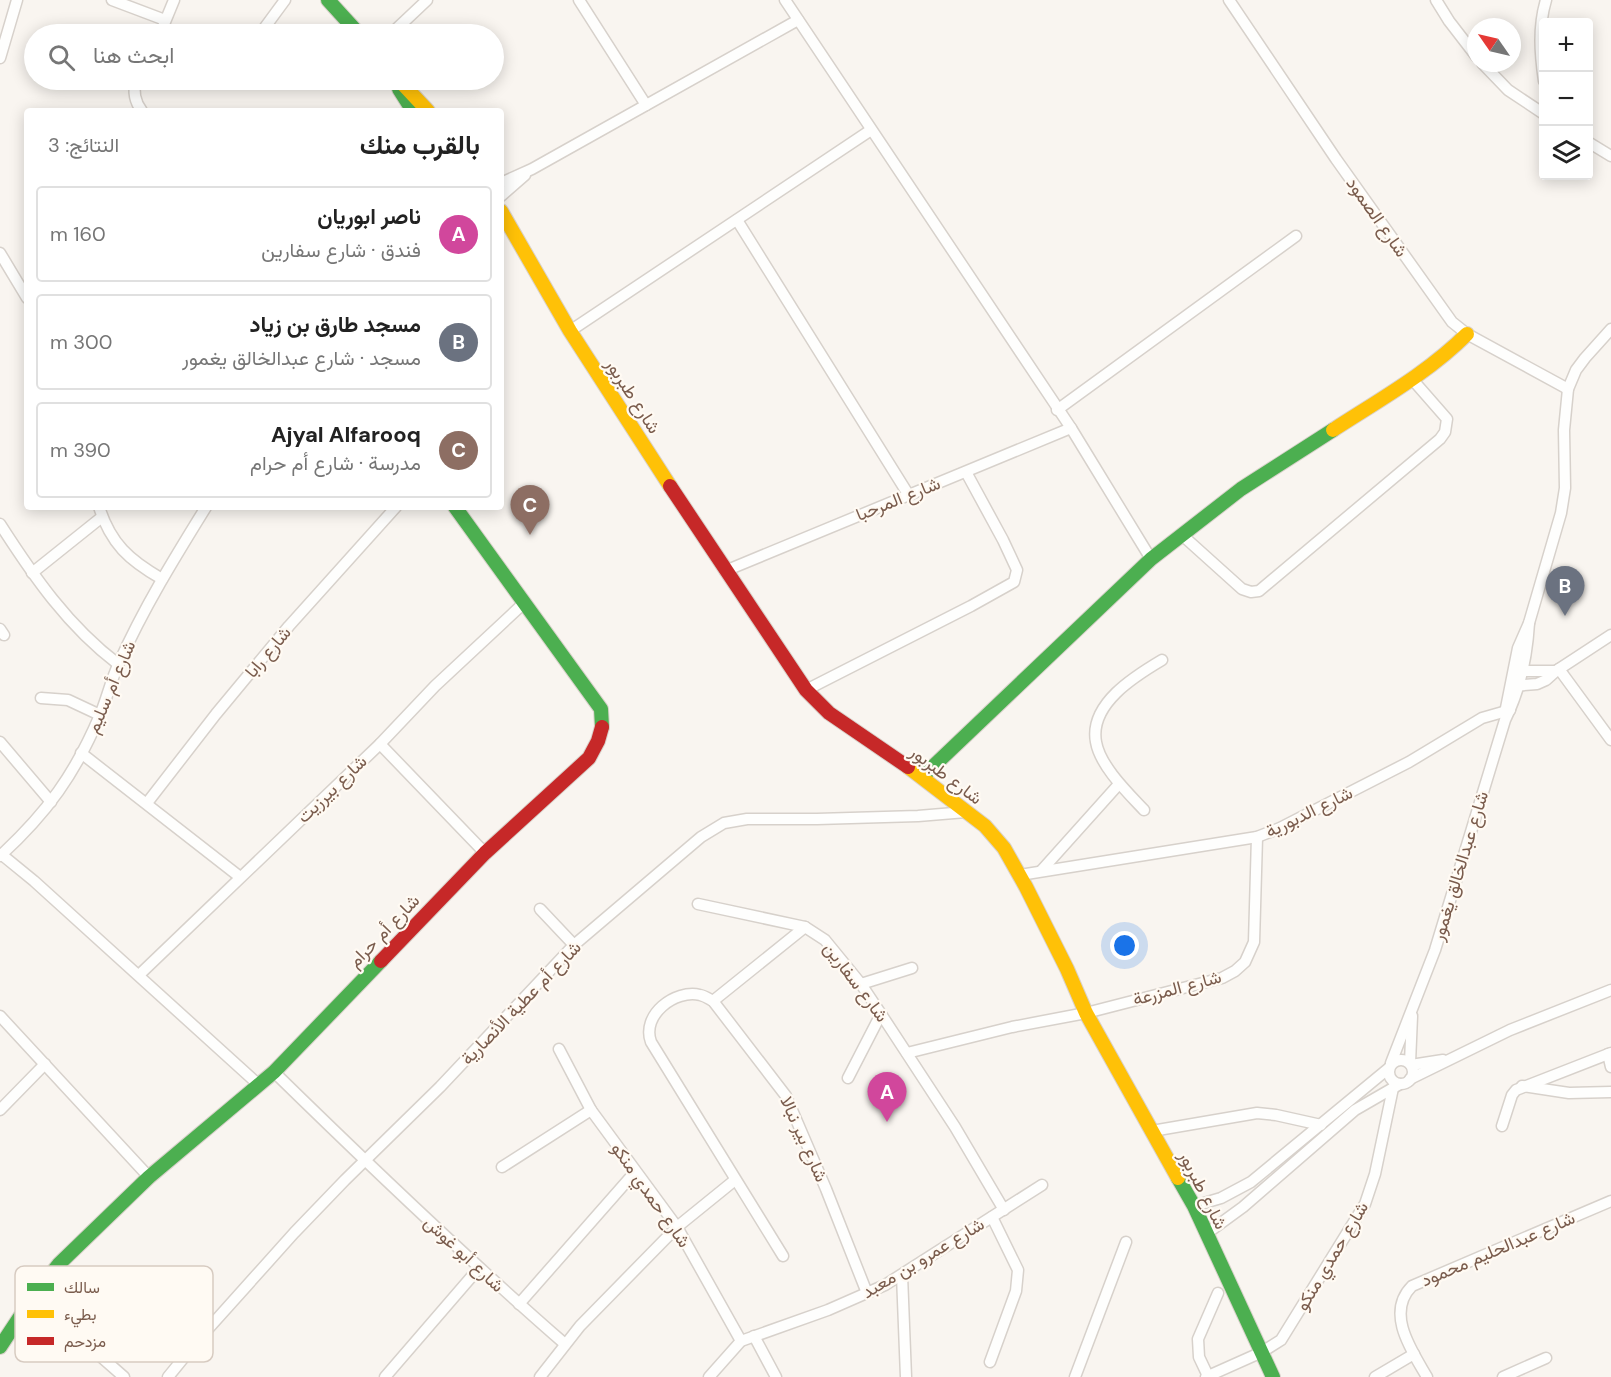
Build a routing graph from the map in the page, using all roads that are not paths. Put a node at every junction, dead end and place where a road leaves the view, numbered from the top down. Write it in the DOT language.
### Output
graph roads {
  1 [pos="17,0"];
  2 [pos="112,0"];
  3 [pos="174,0"];
  4 [pos="285,0"];
  5 [pos="328,0"];
  6 [pos="427,0"];
  7 [pos="579,0"];
  8 [pos="785,0"];
  9 [pos="1229,0"];
  10 [pos="1436,0"];
  11 [pos="1546,0"];
  12 [pos="165,20"];
  13 [pos="798,20"];
  14 [pos="164,24"];
  15 [pos="267,24"];
  16 [pos="350,24"];
  17 [pos="402,24"];
  18 [pos="1467,44"];
  19 [pos="0,58"];
  20 [pos="1491,72"];
  21 [pos="1543,72"];
  22 [pos="134,90"];
  23 [pos="399,90"];
  24 [pos="408,90"];
  25 [pos="646,105"];
  26 [pos="140,108"];
  27 [pos="411,108"];
  28 [pos="425,108"];
  29 [pos="1539,111"];
  30 [pos="871,130"];
  31 [pos="1593,144"];
  32 [pos="1609,151"];
  33 [pos="532,169"];
  34 [pos="504,182"];
  35 [pos="504,193"];
  36 [pos="504,216"];
  37 [pos="737,220"];
  38 [pos="504,230"];
  39 [pos="1296,237"];
  40 [pos="0,253"];
  41 [pos="523,253"];
  42 [pos="24,293"];
  43 [pos="1611,329"];
  44 [pos="570,331"];
  45 [pos="1467,334"];
  46 [pos="1412,379"];
  47 [pos="1568,389"];
  48 [pos="1057,410"];
  49 [pos="1071,428"];
  50 [pos="966,472"];
  51 [pos="908,494"];
  52 [pos="204,510"];
  53 [pos="393,510"];
  54 [pos="457,510"];
  55 [pos="100,512"];
  56 [pos="0,524"];
  57 [pos="1182,535"];
  58 [pos="1151,559"];
  59 [pos="725,571"];
  60 [pos="32,573"];
  61 [pos="162,579"];
  62 [pos="524,603"];
  63 [pos="1611,635"];
  64 [pos="1162,660"];
  65 [pos="118,664"];
  66 [pos="1558,670"];
  67 [pos="1517,671"];
  68 [pos="1514,686"];
  69 [pos="806,690"];
  70 [pos="41,698"];
  71 [pos="1506,713"];
  72 [pos="100,715"];
  73 [pos="1611,740"];
  74 [pos="0,742"];
  75 [pos="380,744"];
  76 [pos="81,753"];
  77 [pos="922,777"];
  78 [pos="1119,783"];
  79 [pos="51,802"];
  80 [pos="147,803"];
  81 [pos="1144,810"];
  82 [pos="966,812"];
  83 [pos="1257,837"];
  84 [pos="485,853"];
  85 [pos="1,855"];
  86 [pos="1041,871"];
  87 [pos="1020,875"];
  88 [pos="240,877"];
  89 [pos="698,904"];
  90 [pos="540,909"];
  91 [pos="805,927"];
  92 [pos="574,945"];
  93 [pos="912,968"];
  94 [pos="139,975"];
  95 [pos="861,984"];
  96 [pos="1611,990"];
  97 [pos="713,1001"];
  98 [pos="1413,1010"];
  99 [pos="1086,1012"];
  100 [pos="881,1014"];
  101 [pos="0,1016"];
  102 [pos="559,1049"];
  103 [pos="907,1053"];
  104 [pos="1610,1053"];
  105 [pos="1449,1059"];
  106 [pos="45,1064"];
  107 [pos="1411,1064"];
  108 [pos="1390,1066"];
  109 [pos="1611,1068"];
  110 [pos="274,1072"];
  111 [pos="848,1078"];
  112 [pos="259,1084"];
  113 [pos="1401,1084"];
  114 [pos="1522,1086"];
  115 [pos="1611,1092"];
  116 [pos="0,1110"];
  117 [pos="591,1110"];
  118 [pos="1321,1125"];
  119 [pos="1502,1126"];
  120 [pos="1152,1131"];
  121 [pos="365,1162"];
  122 [pos="502,1167"];
  123 [pos="635,1172"];
  124 [pos="149,1177"];
  125 [pos="735,1180"];
  126 [pos="1042,1185"];
  127 [pos="1611,1201"];
  128 [pos="1194,1206"];
  129 [pos="1004,1210"];
  130 [pos="992,1217"];
  131 [pos="677,1227"];
  132 [pos="1206,1234"];
  133 [pos="1126,1242"];
  134 [pos="783,1256"];
  135 [pos="57,1266"];
  136 [pos="479,1268"];
  137 [pos="902,1275"];
  138 [pos="867,1293"];
  139 [pos="1218,1293"];
  140 [pos="519,1304"];
  141 [pos="15,1324"];
  142 [pos="213,1324"];
  143 [pos="754,1336"];
  144 [pos="741,1341"];
  145 [pos="565,1344"];
  146 [pos="0,1347"];
  147 [pos="1262,1352"];
  148 [pos="1414,1354"];
  149 [pos="1546,1358"];
  150 [pos="107,1362"];
  151 [pos="181,1362"];
  152 [pos="990,1362"];
  153 [pos="124,1377"];
  154 [pos="168,1377"];
  155 [pos="385,1377"];
  156 [pos="540,1377"];
  157 [pos="709,1377"];
  158 [pos="776,1377"];
  159 [pos="906,1377"];
  160 [pos="1075,1377"];
  161 [pos="1207,1377"];
  162 [pos="1273,1377"];
  163 [pos="1375,1377"];
  164 [pos="1428,1377"];
  165 [pos="1503,1377"];
  1 -- 19 [label="street"];
  2 -- 12 [label="street"];
  3 -- 12 [label="street"];
  4 -- 15 [label="street"];
  5 -- 16 [label="street"];
  6 -- 17 [label="street"];
  7 -- 25 [label="street"];
  8 -- 13 [label="street"];
  9 -- 45 [label="street, شارع الصمود"];
  10 -- 18 [label="street"];
  11 -- 21 [label="street"];
  12 -- 14 [label="street"];
  13 -- 25 [label="street"];
  13 -- 30 [label="street"];
  20 -- 29 [label="street"];
  22 -- 26 [label="street"];
  23 -- 27 [label="street"];
  24 -- 28 [label="street"];
  25 -- 33 [label="street"];
  30 -- 37 [label="street"];
  30 -- 48 [label="street"];
  31 -- 32 [label="street"];
  33 -- 34 [label="street"];
  33 -- 35 [label="street"];
  36 -- 41 [label="street, شارع طبربور"];
  37 -- 44 [label="street"];
  37 -- 51 [label="street"];
  38 -- 41 [label="street, شارع طبربور"];
  39 -- 48 [label="street"];
  40 -- 42 [label="street"];
  41 -- 44 [label="street, شارع طبربور"];
  43 -- 47 [label="street, شارع عبدالخالق يغمور"];
  44 -- 59 [label="street, شارع طبربور"];
  45 -- 46 [label="street"];
  45 -- 47 [label="street, شارع الصمود"];
  46 -- 57 [label="street"];
  46 -- 57 [label="street"];
  47 -- 67 [label="street, شارع عبدالخالق يغمور"];
  48 -- 49 [label="street"];
  49 -- 50 [label="street, شارع المرحبا"];
  49 -- 58 [label="street"];
  50 -- 51 [label="street, شارع المرحبا"];
  50 -- 69 [label="street"];
  51 -- 59 [label="street, شارع المرحبا"];
  52 -- 61 [label="street, شارع أم سليم"];
  53 -- 80 [label="street, شارع رابا"];
  54 -- 62 [label="street, شارع أم حرام"];
  55 -- 60 [label="street"];
  55 -- 61 [label="street"];
  56 -- 60 [label="street"];
  57 -- 58 [label="street"];
  58 -- 77 [label="street"];
  59 -- 69 [label="street, شارع طبربور"];
  60 -- 65 [label="street"];
  61 -- 65 [label="street, شارع أم سليم"];
  62 -- 75 [label="street, شارع بيرزيت"];
  62 -- 84 [label="street, شارع أم حرام"];
  63 -- 66 [label="street"];
  64 -- 78 [label="street"];
  65 -- 72 [label="street, شارع أم سليم"];
  66 -- 67 [label="street"];
  66 -- 68 [label="street"];
  66 -- 73 [label="street"];
  67 -- 68 [label="street, شارع عبدالخالق يغمور"];
  68 -- 71 [label="street, شارع عبدالخالق يغمور"];
  69 -- 77 [label="street, شارع طبربور"];
  70 -- 72 [label="street"];
  71 -- 83 [label="street, شارع الدبورية"];
  71 -- 98 [label="street, شارع عبدالخالق يغمور"];
  72 -- 76 [label="street, شارع أم سليم"];
  74 -- 79 [label="street"];
  75 -- 84 [label="street"];
  75 -- 88 [label="street, شارع بيرزيت"];
  76 -- 79 [label="street, شارع أم سليم"];
  76 -- 80 [label="street"];
  77 -- 82 [label="street, شارع طبربور"];
  78 -- 81 [label="street"];
  78 -- 86 [label="street"];
  79 -- 85 [label="street, شارع أم سليم"];
  80 -- 88 [label="street"];
  82 -- 87 [label="street, شارع طبربور"];
  82 -- 92 [label="street, شارع أم عطية الأنصارية"];
  83 -- 86 [label="street, شارع الدبورية"];
  83 -- 99 [label="street, شارع المزرعة"];
  84 -- 110 [label="street, شارع أم حرام"];
  85 -- 94 [label="street"];
  86 -- 87 [label="street, شارع الدبورية"];
  87 -- 99 [label="street, شارع طبربور"];
  88 -- 94 [label="street, شارع بيرزيت"];
  89 -- 91 [label="street"];
  90 -- 92 [label="street"];
  91 -- 95 [label="street, شارع سفارين"];
  91 -- 97 [label="street"];
  92 -- 121 [label="street, شارع أم عطية الأنصارية"];
  93 -- 95 [label="street"];
  94 -- 112 [label="street"];
  95 -- 100 [label="street, شارع سفارين"];
  96 -- 105 [label="street"];
  97 -- 125 [label="street"];
  97 -- 138 [label="street, شارع بير نبالا"];
  98 -- 107 [label="street, شارع عبدالخالق يغمور"];
  98 -- 108 [label="street, شارع عبدالخالق يغمور"];
  99 -- 103 [label="street, شارع المزرعة"];
  99 -- 120 [label="street, شارع طبربور"];
  100 -- 103 [label="street, شارع سفارين"];
  100 -- 111 [label="street"];
  101 -- 106 [label="street"];
  102 -- 117 [label="street, شارع حمدي منكو"];
  103 -- 129 [label="street, شارع سفارين"];
  104 -- 109 [label="street"];
  104 -- 114 [label="street"];
  105 -- 107 [label="street"];
  105 -- 113 [label="street"];
  106 -- 116 [label="street"];
  106 -- 124 [label="street"];
  107 -- 108 [label="street"];
  107 -- 113 [label="street"];
  108 -- 113 [label="street"];
  108 -- 118 [label="street"];
  110 -- 112 [label="street, شارع أم حرام"];
  110 -- 121 [label="street, شارع أبو غوش"];
  112 -- 124 [label="street, شارع أم حرام"];
  113 -- 132 [label="street"];
  113 -- 147 [label="street, شارع حمدي منكو"];
  114 -- 115 [label="street"];
  114 -- 119 [label="street"];
  117 -- 122 [label="street"];
  117 -- 123 [label="street, شارع حمدي منكو"];
  118 -- 120 [label="street"];
  118 -- 128 [label="street"];
  120 -- 128 [label="street, شارع طبربور"];
  121 -- 136 [label="street, شارع أبو غوش"];
  121 -- 142 [label="street, شارع أم عطية الأنصارية"];
  123 -- 131 [label="street, شارع حمدي منكو"];
  123 -- 140 [label="street"];
  124 -- 135 [label="street, شارع أم حرام"];
  125 -- 131 [label="street"];
  125 -- 134 [label="street"];
  126 -- 129 [label="street, شارع عمرو بن معبد"];
  127 -- 148 [label="street, شارع عبدالحليم محمود"];
  128 -- 132 [label="street, شارع طبربور"];
  129 -- 130 [label="street, شارع عمرو بن معبد"];
  130 -- 137 [label="street, شارع عمرو بن معبد"];
  130 -- 152 [label="street"];
  131 -- 144 [label="street, شارع حمدي منكو"];
  131 -- 145 [label="street"];
  132 -- 147 [label="street, شارع طبربور"];
  133 -- 160 [label="street"];
  136 -- 140 [label="street, شارع أبو غوش"];
  136 -- 155 [label="street"];
  137 -- 138 [label="street, شارع عمرو بن معبد"];
  137 -- 159 [label="street"];
  138 -- 143 [label="street, شارع عمرو بن معبد"];
  139 -- 161 [label="street"];
  140 -- 145 [label="street, شارع أبو غوش"];
  141 -- 146 [label="street, شارع أم حرام"];
  143 -- 144 [label="street, شارع عمرو بن معبد"];
  143 -- 158 [label="street"];
  144 -- 157 [label="street, شارع عمرو بن معبد"];
  145 -- 156 [label="street"];
  147 -- 161 [label="street, شارع حمدي منكو"];
  147 -- 162 [label="street, شارع طبربور"];
  148 -- 163 [label="street"];
  148 -- 164 [label="street, شارع عبدالحليم محمود"];
  149 -- 165 [label="street"];
  150 -- 153 [label="street"];
  151 -- 154 [label="street, شارع أم عطية الأنصارية"];
}
